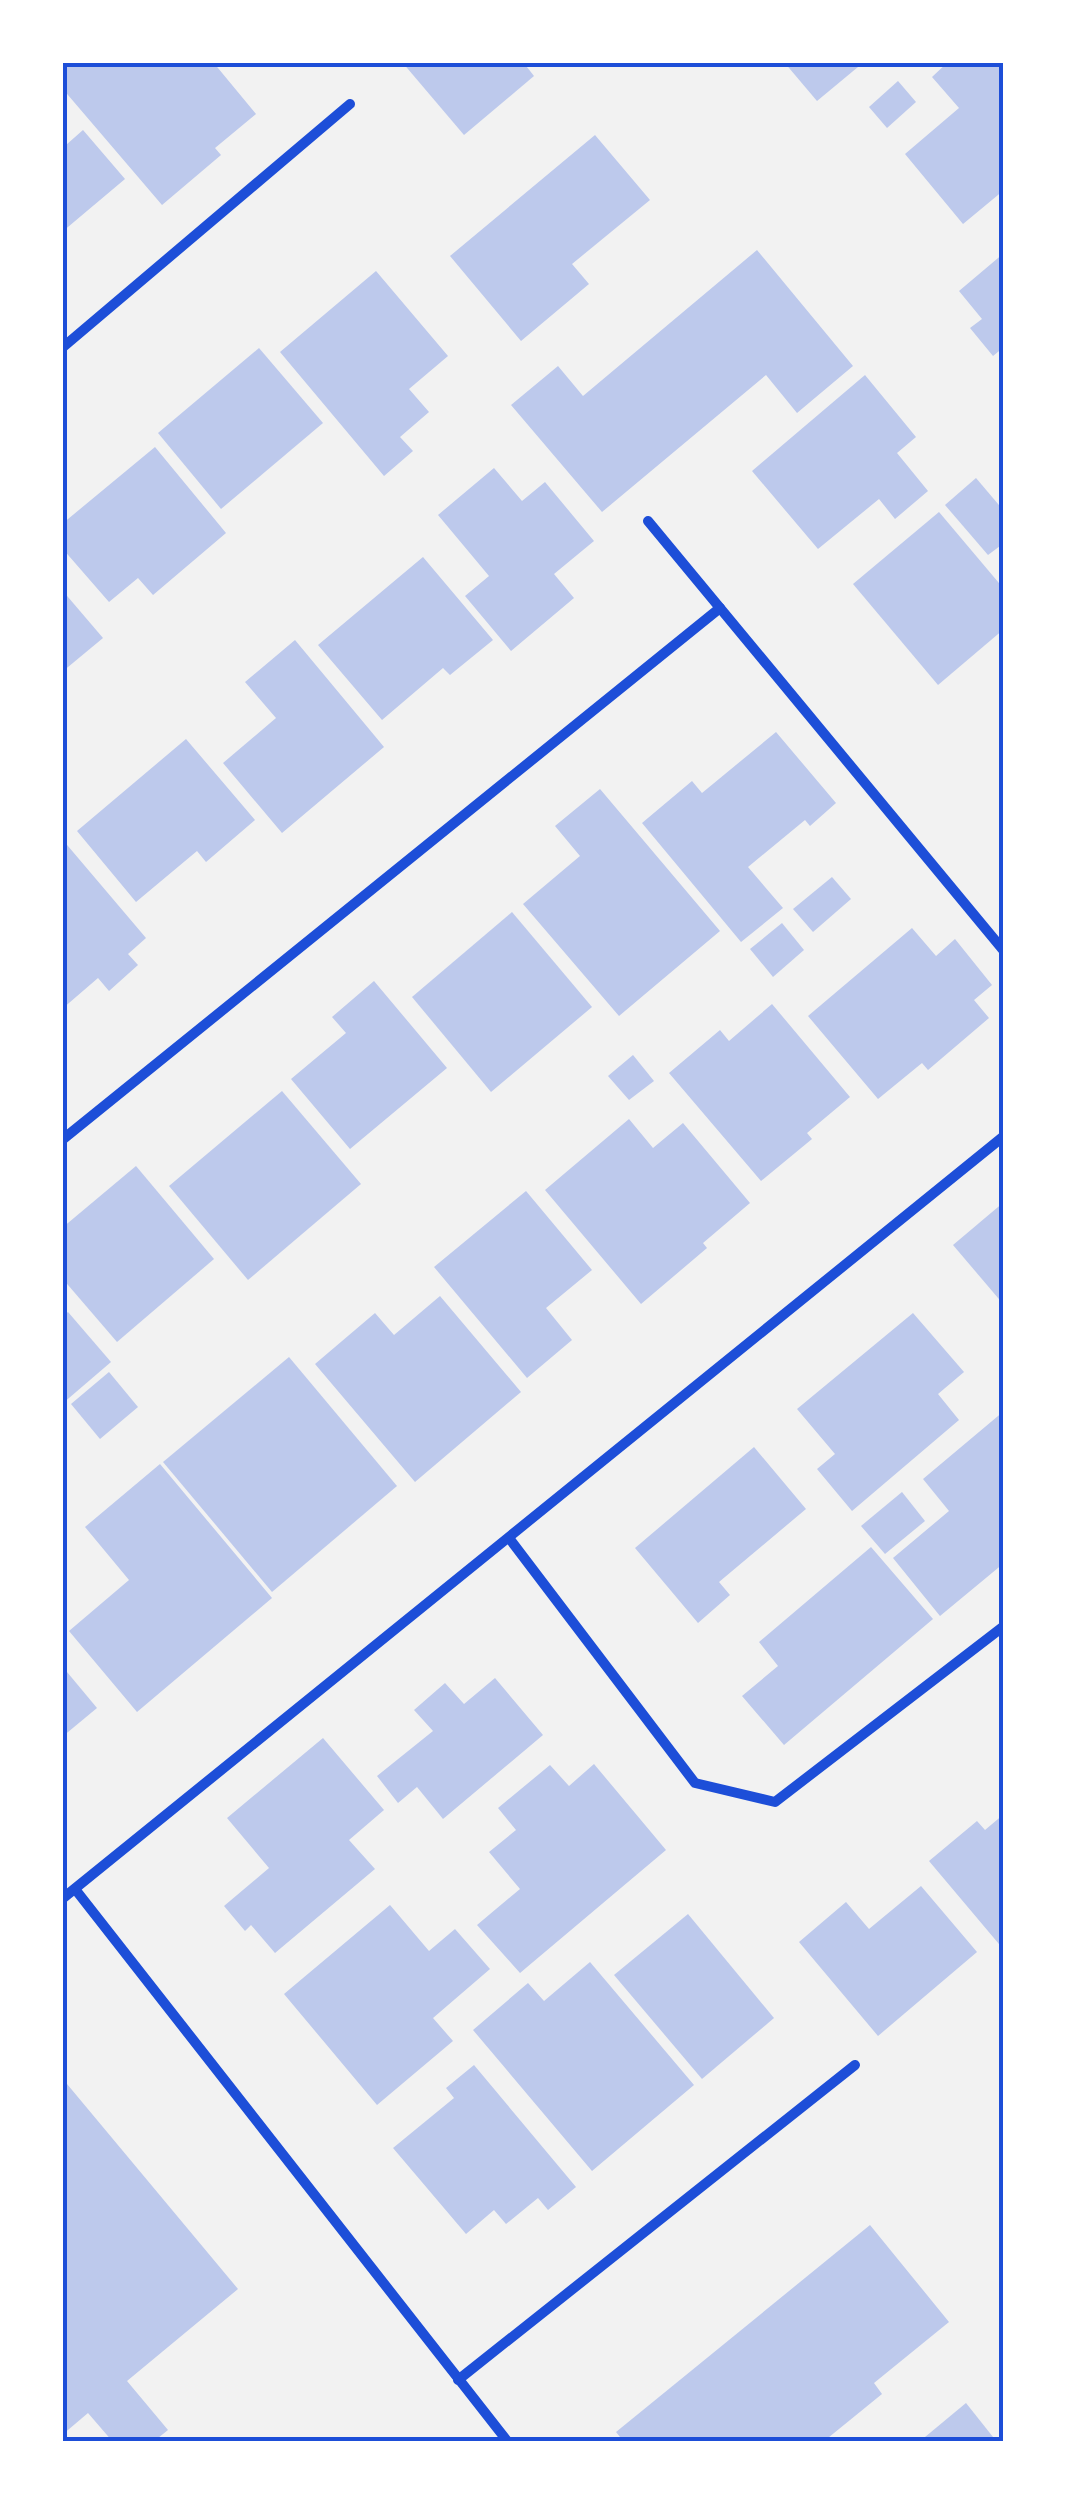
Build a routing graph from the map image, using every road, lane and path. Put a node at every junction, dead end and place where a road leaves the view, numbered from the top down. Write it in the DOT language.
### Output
graph roads {
  1 [pos="350,104"];
  2 [pos="62,348"];
  3 [pos="648,521"];
  4 [pos="720,608"];
  5 [pos="1004,951"];
  6 [pos="1004,1136"];
  7 [pos="62,1140"];
  8 [pos="510,1538"];
  9 [pos="1004,1626"];
  10 [pos="75,1888"];
  11 [pos="62,1899"];
  12 [pos="855,2065"];
  13 [pos="458,2380"];
  14 [pos="508,2442"];
  1 -- 2 [label="street"];
  3 -- 4 [label="street"];
  4 -- 5 [label="street"];
  4 -- 7 [label="street"];
  6 -- 8 [label="street"];
  8 -- 9 [label="street"];
  8 -- 10 [label="street"];
  10 -- 11 [label="street"];
  10 -- 13 [label="street"];
  12 -- 13 [label="street"];
  13 -- 14 [label="street"];
}
